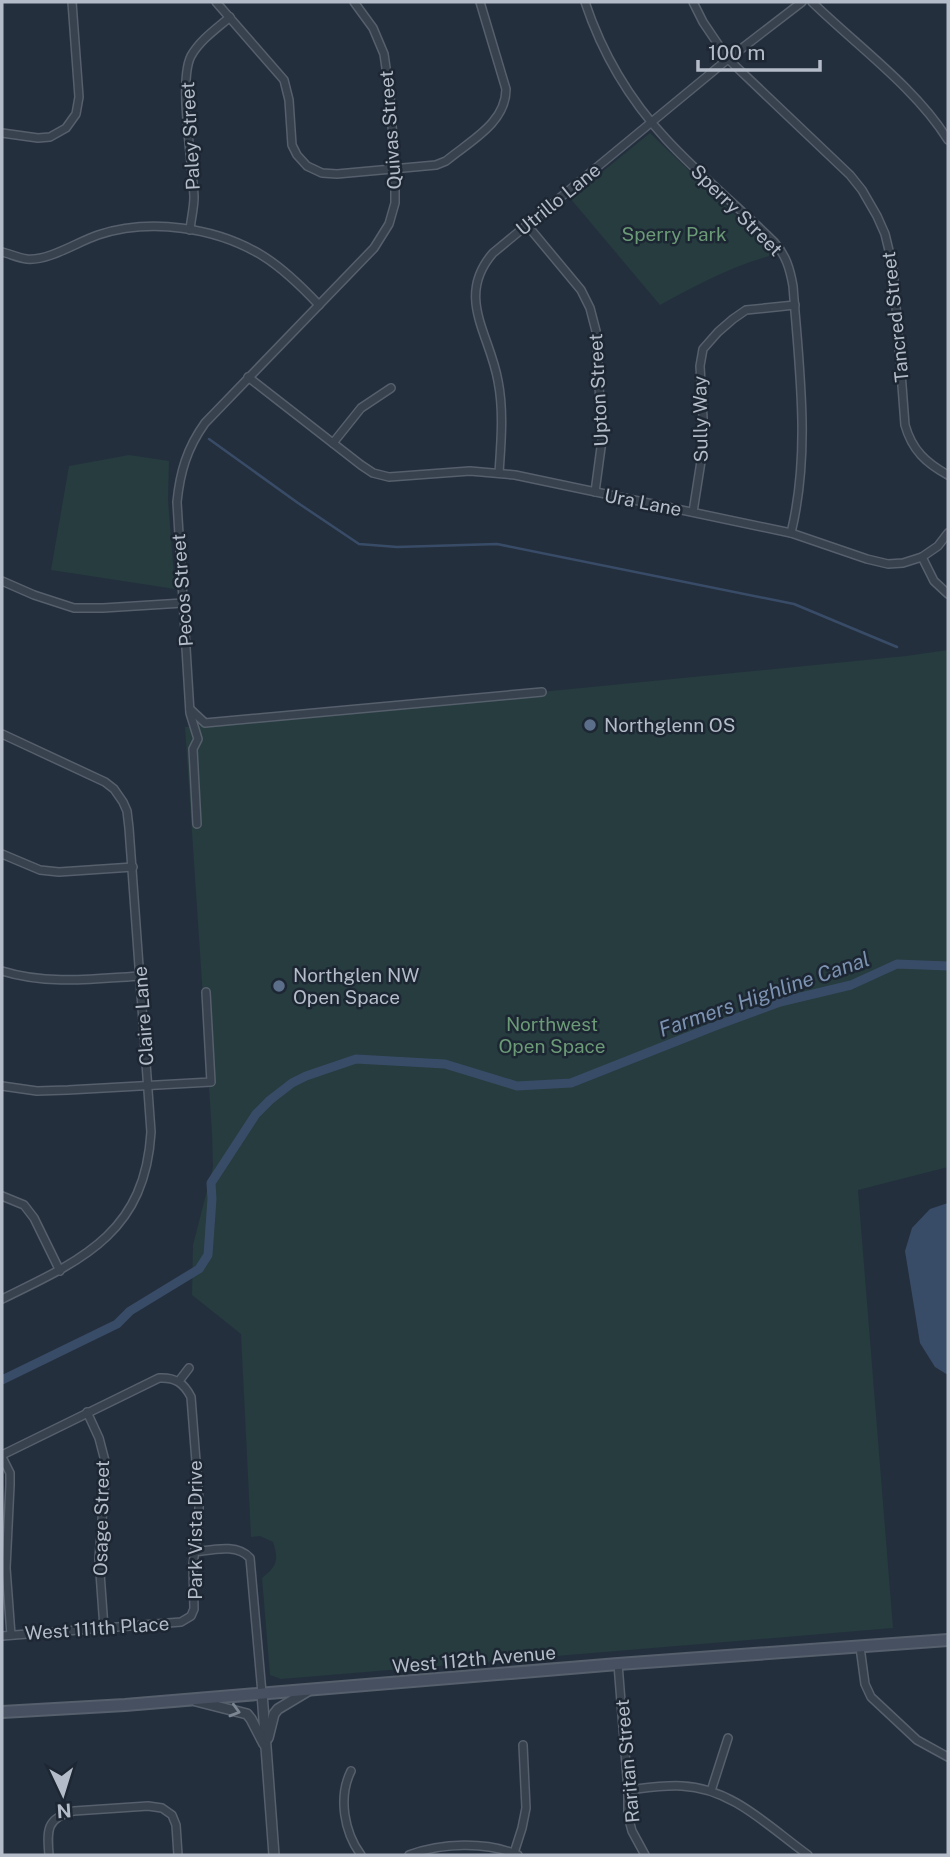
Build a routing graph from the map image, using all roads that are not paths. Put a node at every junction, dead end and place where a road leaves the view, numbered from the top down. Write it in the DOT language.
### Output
graph roads {
  1 [pos="72,2"];
  2 [pos="216,2"];
  3 [pos="354,2"];
  4 [pos="480,2"];
  5 [pos="585,2"];
  6 [pos="693,2"];
  7 [pos="802,2"];
  8 [pos="812,2"];
  9 [pos="230,17"];
  10 [pos="728,59"];
  11 [pos="651,123"];
  12 [pos="2,133"];
  13 [pos="948,140"];
  14 [pos="395,169"];
  15 [pos="527,225"];
  16 [pos="190,229"];
  17 [pos="2,252"];
  18 [pos="319,304"];
  19 [pos="794,305"];
  20 [pos="248,377"];
  21 [pos="391,388"];
  22 [pos="333,443"];
  23 [pos="499,473"];
  24 [pos="948,475"];
  25 [pos="595,492"];
  26 [pos="693,512"];
  27 [pos="791,533"];
  28 [pos="948,533"];
  29 [pos="922,557"];
  30 [pos="2,581"];
  31 [pos="948,594"];
  32 [pos="183,603"];
  33 [pos="542,692"];
  34 [pos="190,709"];
  35 [pos="2,734"];
  36 [pos="197,824"];
  37 [pos="2,854"];
  38 [pos="133,867"];
  39 [pos="2,971"];
  40 [pos="140,976"];
  41 [pos="206,992"];
  42 [pos="148,1085"];
  43 [pos="2,1086"];
  44 [pos="2,1196"];
  45 [pos="60,1271"];
  46 [pos="2,1299"];
  47 [pos="189,1368"];
  48 [pos="179,1381"];
  49 [pos="87,1412"];
  50 [pos="2,1456"];
  51 [pos="194,1552"];
  52 [pos="191,1616"];
  53 [pos="104,1628"];
  54 [pos="11,1635"];
  55 [pos="2,1636"];
  56 [pos="948,1640"];
  57 [pos="860,1647"];
  58 [pos="618,1664"];
  59 [pos="312,1689"];
  60 [pos="262,1693"];
  61 [pos="187,1700"];
  62 [pos="2,1712"];
  63 [pos="728,1738"];
  64 [pos="523,1745"];
  65 [pos="266,1746"];
  66 [pos="948,1757"];
  67 [pos="351,1771"];
  68 [pos="628,1790"];
  69 [pos="711,1791"];
  70 [pos="516,1854"];
  71 [pos="49,1855"];
  72 [pos="178,1855"];
  73 [pos="274,1855"];
  74 [pos="361,1855"];
  75 [pos="409,1855"];
  76 [pos="645,1855"];
  77 [pos="808,1855"];
  1 -- 12 [label="street"];
  2 -- 9 [label="street"];
  3 -- 14 [label="street, Quivas Street"];
  4 -- 14 [label="street"];
  5 -- 11 [label="street, Sperry Street"];
  6 -- 10 [label="street, Tancred Street"];
  7 -- 10 [label="street, Utrillo Lane"];
  8 -- 13 [label="street"];
  9 -- 14 [label="street"];
  9 -- 16 [label="street, Paley Street"];
  10 -- 11 [label="street, Utrillo Lane"];
  10 -- 24 [label="street, Tancred Street"];
  11 -- 15 [label="street, Utrillo Lane"];
  11 -- 19 [label="street, Sperry Street"];
  14 -- 18 [label="street, Quivas Street"];
  15 -- 23 [label="street, Utrillo Lane"];
  15 -- 25 [label="street, Upton Street"];
  16 -- 17 [label="street"];
  16 -- 18 [label="street"];
  18 -- 20 [label="street, Quivas Street"];
  19 -- 26 [label="street, Sully Way"];
  19 -- 27 [label="street, Sperry Street"];
  20 -- 22 [label="street, Ura Lane"];
  20 -- 32 [label="street, Pecos Street"];
  21 -- 22 [label="street"];
  22 -- 23 [label="street, Ura Lane"];
  23 -- 25 [label="street, Ura Lane"];
  25 -- 26 [label="street, Ura Lane"];
  26 -- 27 [label="street, Ura Lane"];
  27 -- 29 [label="street, Ura Lane"];
  28 -- 29 [label="street"];
  29 -- 31 [label="street"];
  30 -- 32 [label="street"];
  32 -- 34 [label="street, Pecos Street"];
  33 -- 34 [label="street"];
  34 -- 36 [label="street, Pecos Street"];
  35 -- 38 [label="street, Claire Lane"];
  37 -- 38 [label="street"];
  38 -- 40 [label="street, Claire Lane"];
  39 -- 40 [label="street"];
  40 -- 42 [label="street, Claire Lane"];
  41 -- 42 [label="street"];
  42 -- 43 [label="street"];
  42 -- 45 [label="street, Claire Lane"];
  44 -- 45 [label="street"];
  45 -- 46 [label="street, Claire Lane"];
  47 -- 48 [label="street"];
  48 -- 49 [label="street"];
  48 -- 51 [label="street, Park Vista Drive"];
  49 -- 50 [label="street"];
  49 -- 53 [label="street, Osage Street"];
  50 -- 54 [label="street"];
  51 -- 52 [label="street, Park Vista Drive"];
  51 -- 60 [label="street"];
  52 -- 53 [label="street, West 111th Place"];
  53 -- 54 [label="street, West 111th Place"];
  54 -- 55 [label="street, West 111th Place"];
  56 -- 57 [label="main road, West 112th Avenue"];
  57 -- 58 [label="main road, West 112th Avenue"];
  57 -- 66 [label="street"];
  58 -- 59 [label="main road, West 112th Avenue"];
  58 -- 68 [label="street, Raritan Street"];
  59 -- 60 [label="main road, West 112th Avenue"];
  59 -- 65 [label="street"];
  60 -- 61 [label="main road, West 112th Avenue"];
  60 -- 65 [label="street"];
  61 -- 62 [label="main road, West 112th Avenue"];
  61 -- 65 [label="street, one-way"];
  63 -- 69 [label="street"];
  64 -- 70 [label="street"];
  65 -- 73 [label="street"];
  67 -- 74 [label="street"];
  68 -- 69 [label="street"];
  68 -- 76 [label="street, Raritan Street"];
  69 -- 77 [label="street"];
  70 -- 75 [label="street"];
  71 -- 72 [label="street"];
}
